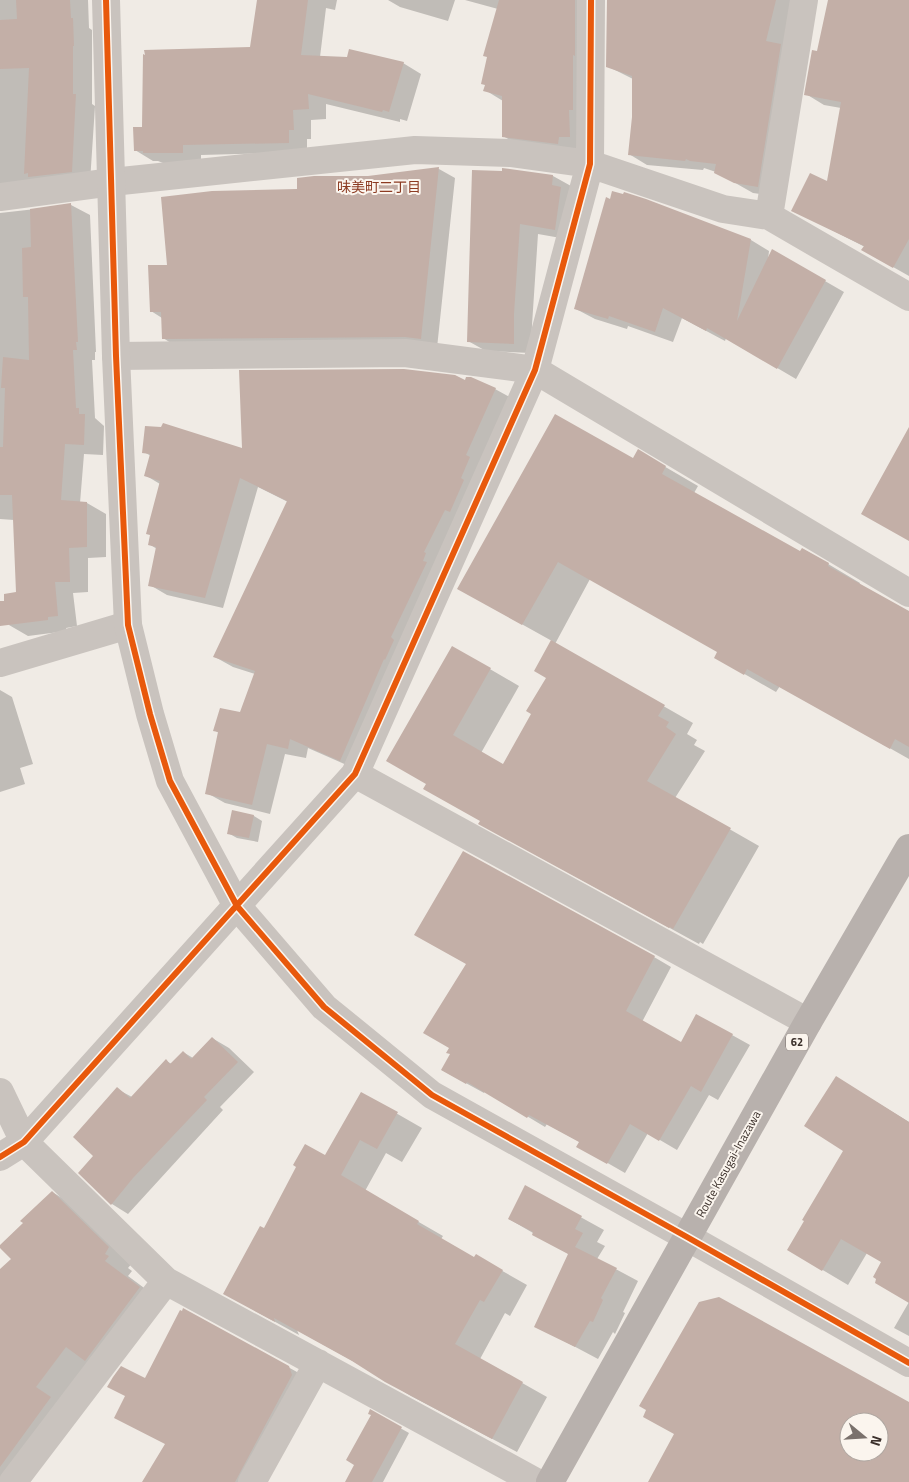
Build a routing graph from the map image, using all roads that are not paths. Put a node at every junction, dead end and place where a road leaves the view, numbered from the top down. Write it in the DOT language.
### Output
graph roads {
  1 [pos="106,0"];
  2 [pos="591,0"];
  3 [pos="804,0"];
  4 [pos="590,164"];
  5 [pos="112,182"];
  6 [pos="0,197"];
  7 [pos="770,216"];
  8 [pos="907,291"];
  9 [pos="116,356"];
  10 [pos="535,370"];
  11 [pos="909,593"];
  12 [pos="128,625"];
  13 [pos="0,663"];
  14 [pos="355,774"];
  15 [pos="907,856"];
  16 [pos="237,906"];
  17 [pos="808,1022"];
  18 [pos="0,1092"];
  19 [pos="24,1142"];
  20 [pos="0,1157"];
  21 [pos="687,1237"];
  22 [pos="166,1281"];
  23 [pos="318,1363"];
  24 [pos="909,1363"];
  25 [pos="13,1482"];
  26 [pos="252,1482"];
  27 [pos="536,1482"];
  28 [pos="550,1482"];
  1 -- 5 [label="street"];
  2 -- 4 [label="street"];
  3 -- 7 [label="street"];
  4 -- 5 [label="street"];
  4 -- 7 [label="street"];
  4 -- 10 [label="street"];
  5 -- 6 [label="street"];
  5 -- 9 [label="street"];
  7 -- 8 [label="street"];
  9 -- 10 [label="street"];
  9 -- 12 [label="street"];
  10 -- 11 [label="street"];
  10 -- 14 [label="street"];
  12 -- 13 [label="street"];
  12 -- 16 [label="street"];
  14 -- 16 [label="street"];
  14 -- 17 [label="street"];
  15 -- 17 [label="main road, Route Kasugai-Inazawa / 62"];
  16 -- 19 [label="street"];
  16 -- 21 [label="street"];
  17 -- 21 [label="main road, Route Kasugai-Inazawa / 62"];
  18 -- 19 [label="street"];
  19 -- 20 [label="street"];
  19 -- 22 [label="street"];
  21 -- 24 [label="street"];
  21 -- 28 [label="main road, Route Kasugai-Inazawa / 62"];
  22 -- 23 [label="street"];
  22 -- 25 [label="street"];
  23 -- 26 [label="street"];
  23 -- 27 [label="street"];
}
